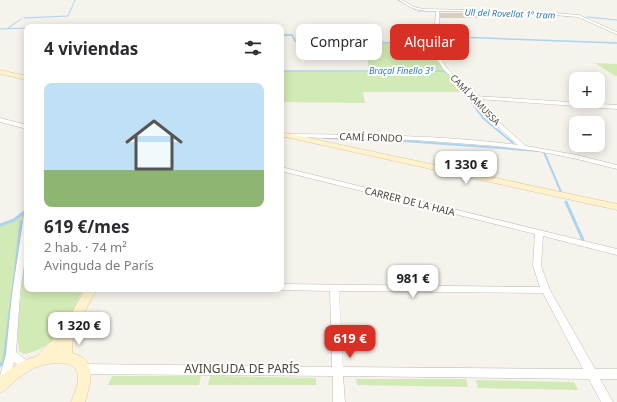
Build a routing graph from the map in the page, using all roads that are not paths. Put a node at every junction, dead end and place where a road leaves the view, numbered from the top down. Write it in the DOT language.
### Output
graph roads {
  1 [pos="400,0"];
  2 [pos="438,10"];
  3 [pos="617,33"];
  4 [pos="0,72"];
  5 [pos="24,77"];
  6 [pos="474,97"];
  7 [pos="617,107"];
  8 [pos="0,120"];
  9 [pos="24,126"];
  10 [pos="284,135"];
  11 [pos="321,138"];
  12 [pos="524,147"];
  13 [pos="617,167"];
  14 [pos="284,170"];
  15 [pos="617,207"];
  16 [pos="539,233"];
  17 [pos="24,238"];
  18 [pos="617,252"];
  19 [pos="284,287"];
  20 [pos="334,287"];
  21 [pos="546,290"];
  22 [pos="88,292"];
  23 [pos="67,333"];
  24 [pos="11,354"];
  25 [pos="66,357"];
  26 [pos="43,358"];
  27 [pos="25,365"];
  28 [pos="83,369"];
  29 [pos="337,370"];
  30 [pos="592,374"];
  31 [pos="617,374"];
  32 [pos="2,384"];
  33 [pos="78,402"];
  34 [pos="339,402"];
  35 [pos="607,402"];
  1 -- 2 [label="street"];
  2 -- 3 [label="street"];
  2 -- 6 [label="street, CAMÍ XAMUSSA"];
  4 -- 5 [label="street"];
  6 -- 7 [label="street"];
  6 -- 12 [label="street, CAMÍ XAMUSSA"];
  8 -- 9 [label="street"];
  10 -- 11 [label="street"];
  11 -- 12 [label="street, CAMÍ FONDO"];
  11 -- 15 [label="street"];
  12 -- 13 [label="street, CAMÍ FONDO"];
  14 -- 16 [label="street, CARRER DE LA HAIA"];
  16 -- 18 [label="street"];
  16 -- 21 [label="street"];
  17 -- 24 [label="street"];
  19 -- 20 [label="street"];
  20 -- 21 [label="street"];
  20 -- 29 [label="street"];
  21 -- 30 [label="street"];
  22 -- 23 [label="street"];
  23 -- 25 [label="street"];
  23 -- 26 [label="street"];
  24 -- 27 [label="street"];
  24 -- 32 [label="street"];
  25 -- 26 [label="street"];
  25 -- 28 [label="street"];
  26 -- 27 [label="street"];
  27 -- 32 [label="street"];
  28 -- 29 [label="street, AVINGUDA DE PARÍS"];
  28 -- 33 [label="street"];
  29 -- 30 [label="street, AVINGUDA DE PARÍS"];
  29 -- 34 [label="street"];
  30 -- 31 [label="street, AVINGUDA DE PARÍS"];
  30 -- 35 [label="street"];
}
